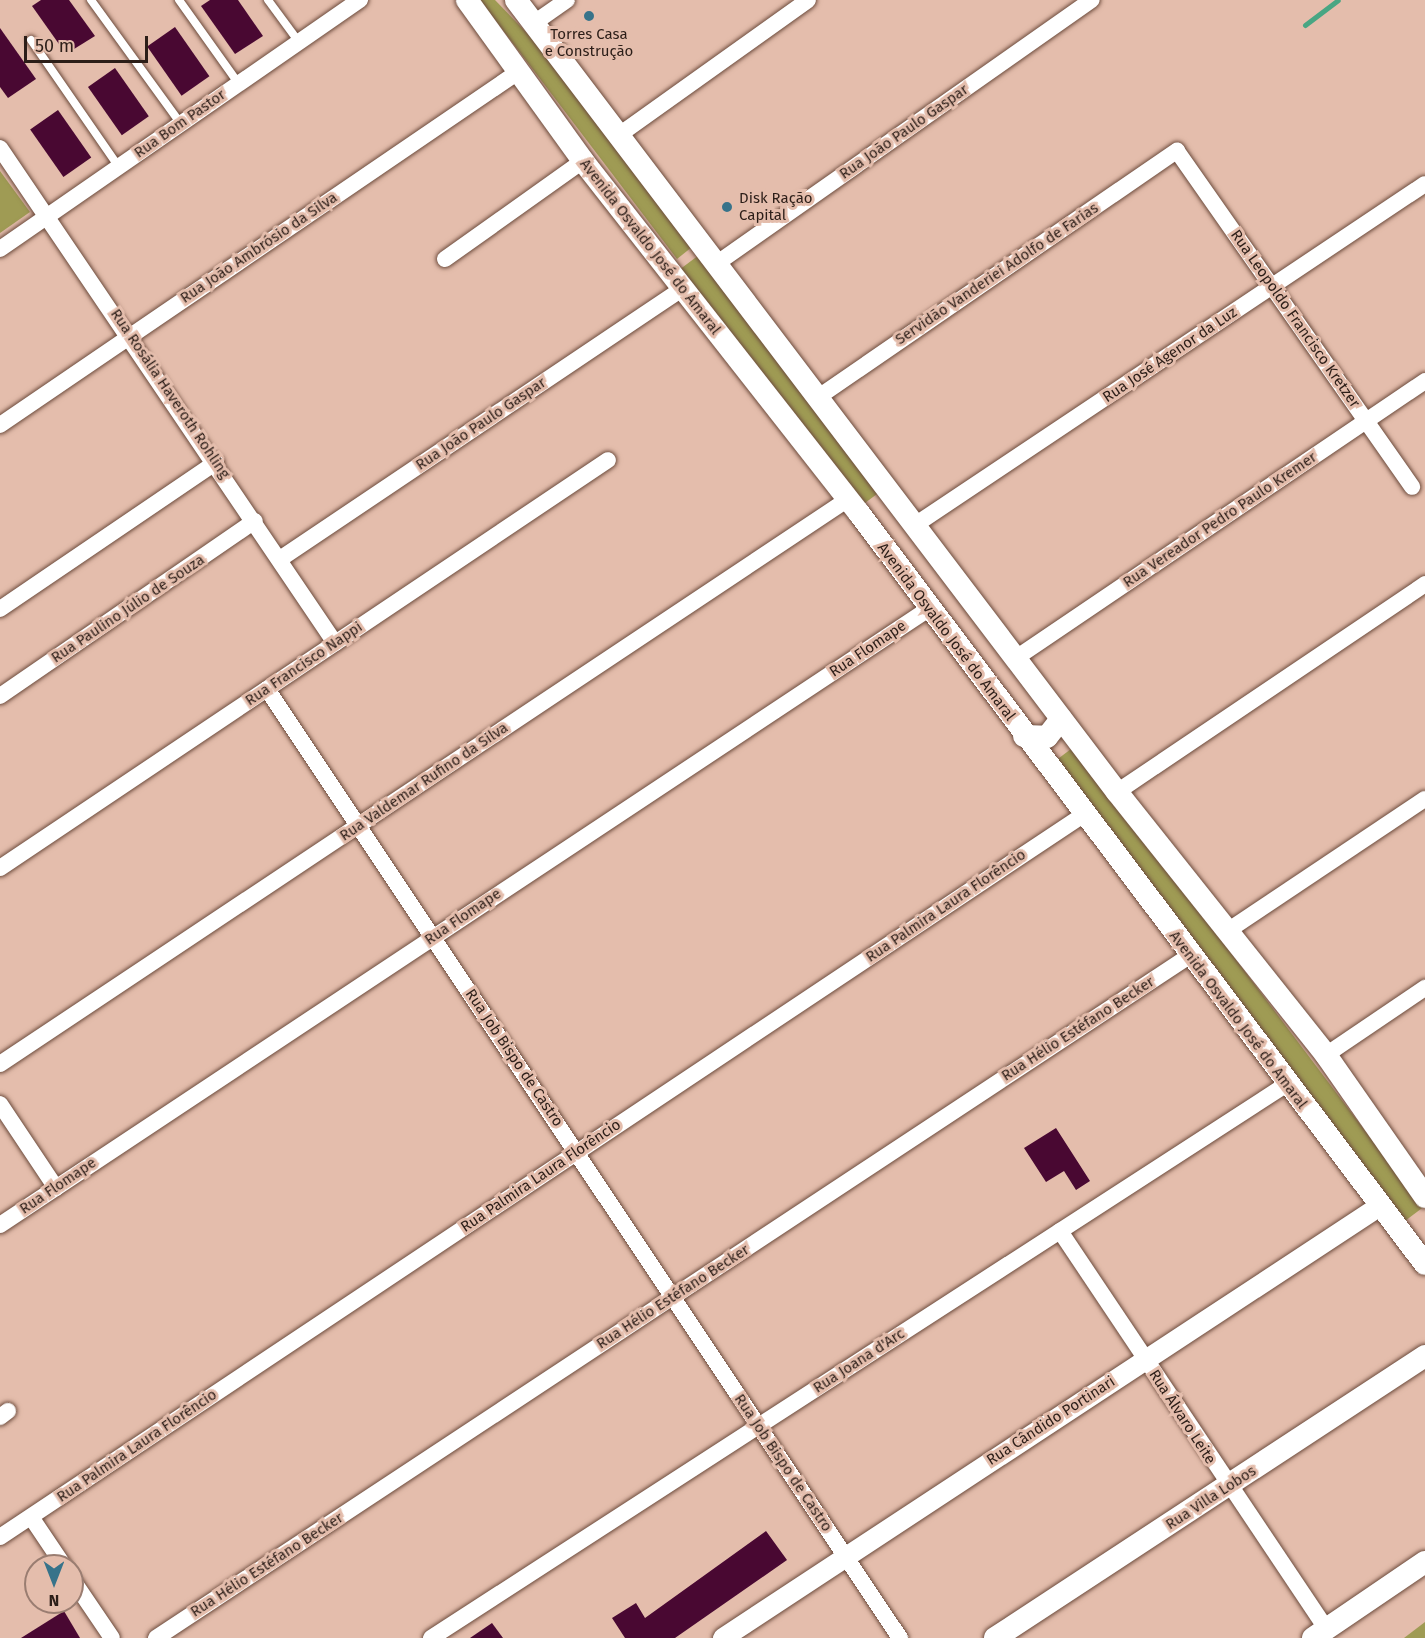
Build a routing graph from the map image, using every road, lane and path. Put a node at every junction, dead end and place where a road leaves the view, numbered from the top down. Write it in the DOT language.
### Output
graph roads {
  1 [pos="90,0"];
  2 [pos="179,0"];
  3 [pos="268,0"];
  4 [pos="360,0"];
  5 [pos="467,0"];
  6 [pos="508,0"];
  7 [pos="516,0"];
  8 [pos="567,0"];
  9 [pos="808,0"];
  10 [pos="1092,0"];
  11 [pos="534,23"];
  12 [pos="31,39"];
  13 [pos="299,42"];
  14 [pos="518,72"];
  15 [pos="239,84"];
  16 [pos="181,124"];
  17 [pos="619,135"];
  18 [pos="0,148"];
  19 [pos="1177,151"];
  20 [pos="584,161"];
  21 [pos="119,166"];
  22 [pos="1425,184"];
  23 [pos="48,216"];
  24 [pos="0,249"];
  25 [pos="445,259"];
  26 [pos="716,264"];
  27 [pos="1272,287"];
  28 [pos="682,289"];
  29 [pos="130,335"];
  30 [pos="1425,381"];
  31 [pos="817,398"];
  32 [pos="1366,421"];
  33 [pos="0,425"];
  34 [pos="608,460"];
  35 [pos="216,462"];
  36 [pos="1412,487"];
  37 [pos="848,499"];
  38 [pos="255,521"];
  39 [pos="915,525"];
  40 [pos="280,559"];
  41 [pos="1425,584"];
  42 [pos="0,609"];
  43 [pos="927,610"];
  44 [pos="335,643"];
  45 [pos="1016,658"];
  46 [pos="267,689"];
  47 [pos="0,696"];
  48 [pos="1061,719"];
  49 [pos="1024,736"];
  50 [pos="1116,792"];
  51 [pos="1425,799"];
  52 [pos="1083,815"];
  53 [pos="359,826"];
  54 [pos="0,868"];
  55 [pos="1226,932"];
  56 [pos="433,938"];
  57 [pos="1190,956"];
  58 [pos="1425,988"];
  59 [pos="1326,1055"];
  60 [pos="0,1064"];
  61 [pos="1287,1084"];
  62 [pos="0,1104"];
  63 [pos="576,1153"];
  64 [pos="1421,1184"];
  65 [pos="56,1188"];
  66 [pos="1380,1206"];
  67 [pos="0,1225"];
  68 [pos="1060,1231"];
  69 [pos="1425,1264"];
  70 [pos="672,1297"];
  71 [pos="1425,1356"];
  72 [pos="1144,1360"];
  73 [pos="759,1426"];
  74 [pos="1227,1487"];
  75 [pos="31,1517"];
  76 [pos="0,1537"];
  77 [pos="56,1554"];
  78 [pos="845,1556"];
  79 [pos="1425,1562"];
  80 [pos="84,1596"];
  81 [pos="1320,1634"];
  82 [pos="112,1638"];
  83 [pos="156,1638"];
  84 [pos="431,1638"];
  85 [pos="723,1638"];
  86 [pos="900,1638"];
  87 [pos="995,1638"];
  1 -- 16 [label="lane"];
  2 -- 15 [label="lane"];
  3 -- 13 [label="lane"];
  4 -- 13 [label="street, Rua Bom Pastor"];
  5 -- 14 [label="main road, Avenida Osvaldo José do Amaral"];
  6 -- 11 [label="main road"];
  7 -- 11 [label="main road"];
  8 -- 11 [label="street"];
  9 -- 17 [label="street"];
  10 -- 26 [label="street, Rua João Paulo Gaspar"];
  11 -- 17 [label="main road"];
  12 -- 21 [label="lane"];
  13 -- 15 [label="street, Rua Bom Pastor"];
  14 -- 20 [label="main road, Avenida Osvaldo José do Amaral"];
  14 -- 29 [label="street, Rua João Ambrósio da Silva"];
  15 -- 16 [label="street, Rua Bom Pastor"];
  16 -- 21 [label="street, Rua Bom Pastor"];
  17 -- 26 [label="main road"];
  18 -- 23 [label="street, Rua Rosália Haveroth Rohling"];
  19 -- 27 [label="street, Rua Leopoldo Francisco Kretzer"];
  19 -- 31 [label="street, Servidão Vanderiei Adolfo de Farias"];
  20 -- 25 [label="street"];
  20 -- 28 [label="main road, Avenida Osvaldo José do Amaral"];
  21 -- 23 [label="street, Rua Bom Pastor"];
  22 -- 27 [label="street, Rua José Agenor da Luz"];
  23 -- 24 [label="street, Rua Bom Pastor"];
  23 -- 29 [label="street, Rua Rosália Haveroth Rohling"];
  26 -- 31 [label="main road"];
  27 -- 32 [label="street, Rua Leopoldo Francisco Kretzer"];
  27 -- 39 [label="street, Rua José Agenor da Luz"];
  28 -- 37 [label="main road, Avenida Osvaldo José do Amaral"];
  28 -- 40 [label="street, Rua João Paulo Gaspar"];
  29 -- 33 [label="street, Rua João Ambrósio da Silva"];
  29 -- 35 [label="street, Rua Rosália Haveroth Rohling"];
  30 -- 32 [label="street, Rua Vereador Pedro Paulo Kremer"];
  31 -- 39 [label="main road"];
  32 -- 36 [label="street, Rua Leopoldo Francisco Kretzer"];
  32 -- 45 [label="street, Rua Vereador Pedro Paulo Kremer"];
  34 -- 44 [label="street, Rua Francisco Nappi"];
  35 -- 38 [label="street, Rua Rosália Haveroth Rohling"];
  35 -- 42 [label="street"];
  37 -- 43 [label="main road, Avenida Osvaldo José do Amaral"];
  37 -- 53 [label="street, Rua Valdemar Rufino da Silva"];
  38 -- 40 [label="street, Rua Rosália Haveroth Rohling"];
  38 -- 47 [label="street, Rua Paulino Júlio de Souza"];
  39 -- 45 [label="main road"];
  40 -- 44 [label="street, Rua Rosália Haveroth Rohling"];
  41 -- 50 [label="street"];
  43 -- 49 [label="main road, Avenida Osvaldo José do Amaral"];
  43 -- 56 [label="street, Rua Flomape"];
  44 -- 46 [label="street, Rua Francisco Nappi"];
  45 -- 48 [label="main road"];
  46 -- 53 [label="street, Rua Job Bispo de Castro"];
  46 -- 54 [label="street, Rua Francisco Nappi"];
  48 -- 49 [label="main road"];
  48 -- 50 [label="main road"];
  49 -- 52 [label="main road, Avenida Osvaldo José do Amaral"];
  50 -- 55 [label="main road"];
  51 -- 55 [label="street"];
  52 -- 57 [label="main road, Avenida Osvaldo José do Amaral"];
  52 -- 63 [label="street, Rua Palmira Laura Florêncio"];
  53 -- 56 [label="street, Rua Job Bispo de Castro"];
  53 -- 60 [label="street, Rua Valdemar Rufino da Silva"];
  55 -- 59 [label="main road"];
  56 -- 63 [label="street, Rua Job Bispo de Castro"];
  56 -- 65 [label="street, Rua Flomape"];
  57 -- 61 [label="main road, Avenida Osvaldo José do Amaral"];
  57 -- 70 [label="street, Rua Hélio Estéfano Becker"];
  58 -- 59 [label="street"];
  59 -- 64 [label="main road"];
  61 -- 66 [label="main road, Avenida Osvaldo José do Amaral"];
  61 -- 68 [label="street, Rua Joana d'Arc"];
  62 -- 65 [label="street"];
  63 -- 70 [label="street, Rua Job Bispo de Castro"];
  63 -- 75 [label="street, Rua Palmira Laura Florêncio"];
  65 -- 67 [label="street, Rua Flomape"];
  66 -- 69 [label="main road, Avenida Osvaldo José do Amaral"];
  66 -- 72 [label="street, Rua Cândido Portinari"];
  68 -- 72 [label="street, Rua Álvaro Leite"];
  68 -- 73 [label="street, Rua Joana d'Arc"];
  70 -- 73 [label="street, Rua Job Bispo de Castro"];
  70 -- 83 [label="street, Rua Hélio Estéfano Becker"];
  71 -- 74 [label="main road, Rua Villa Lobos"];
  72 -- 74 [label="street, Rua Álvaro Leite"];
  72 -- 78 [label="street, Rua Cândido Portinari"];
  73 -- 78 [label="street, Rua Job Bispo de Castro"];
  73 -- 84 [label="street, Rua Joana d'Arc"];
  74 -- 81 [label="street, Rua Álvaro Leite"];
  74 -- 87 [label="main road, Rua Villa Lobos"];
  75 -- 76 [label="street, Rua Palmira Laura Florêncio"];
  75 -- 77 [label="street"];
  78 -- 85 [label="street, Rua Cândido Portinari"];
  78 -- 86 [label="street, Rua Job Bispo de Castro"];
  79 -- 81 [label="main road"];
  80 -- 82 [label="street"];
}
